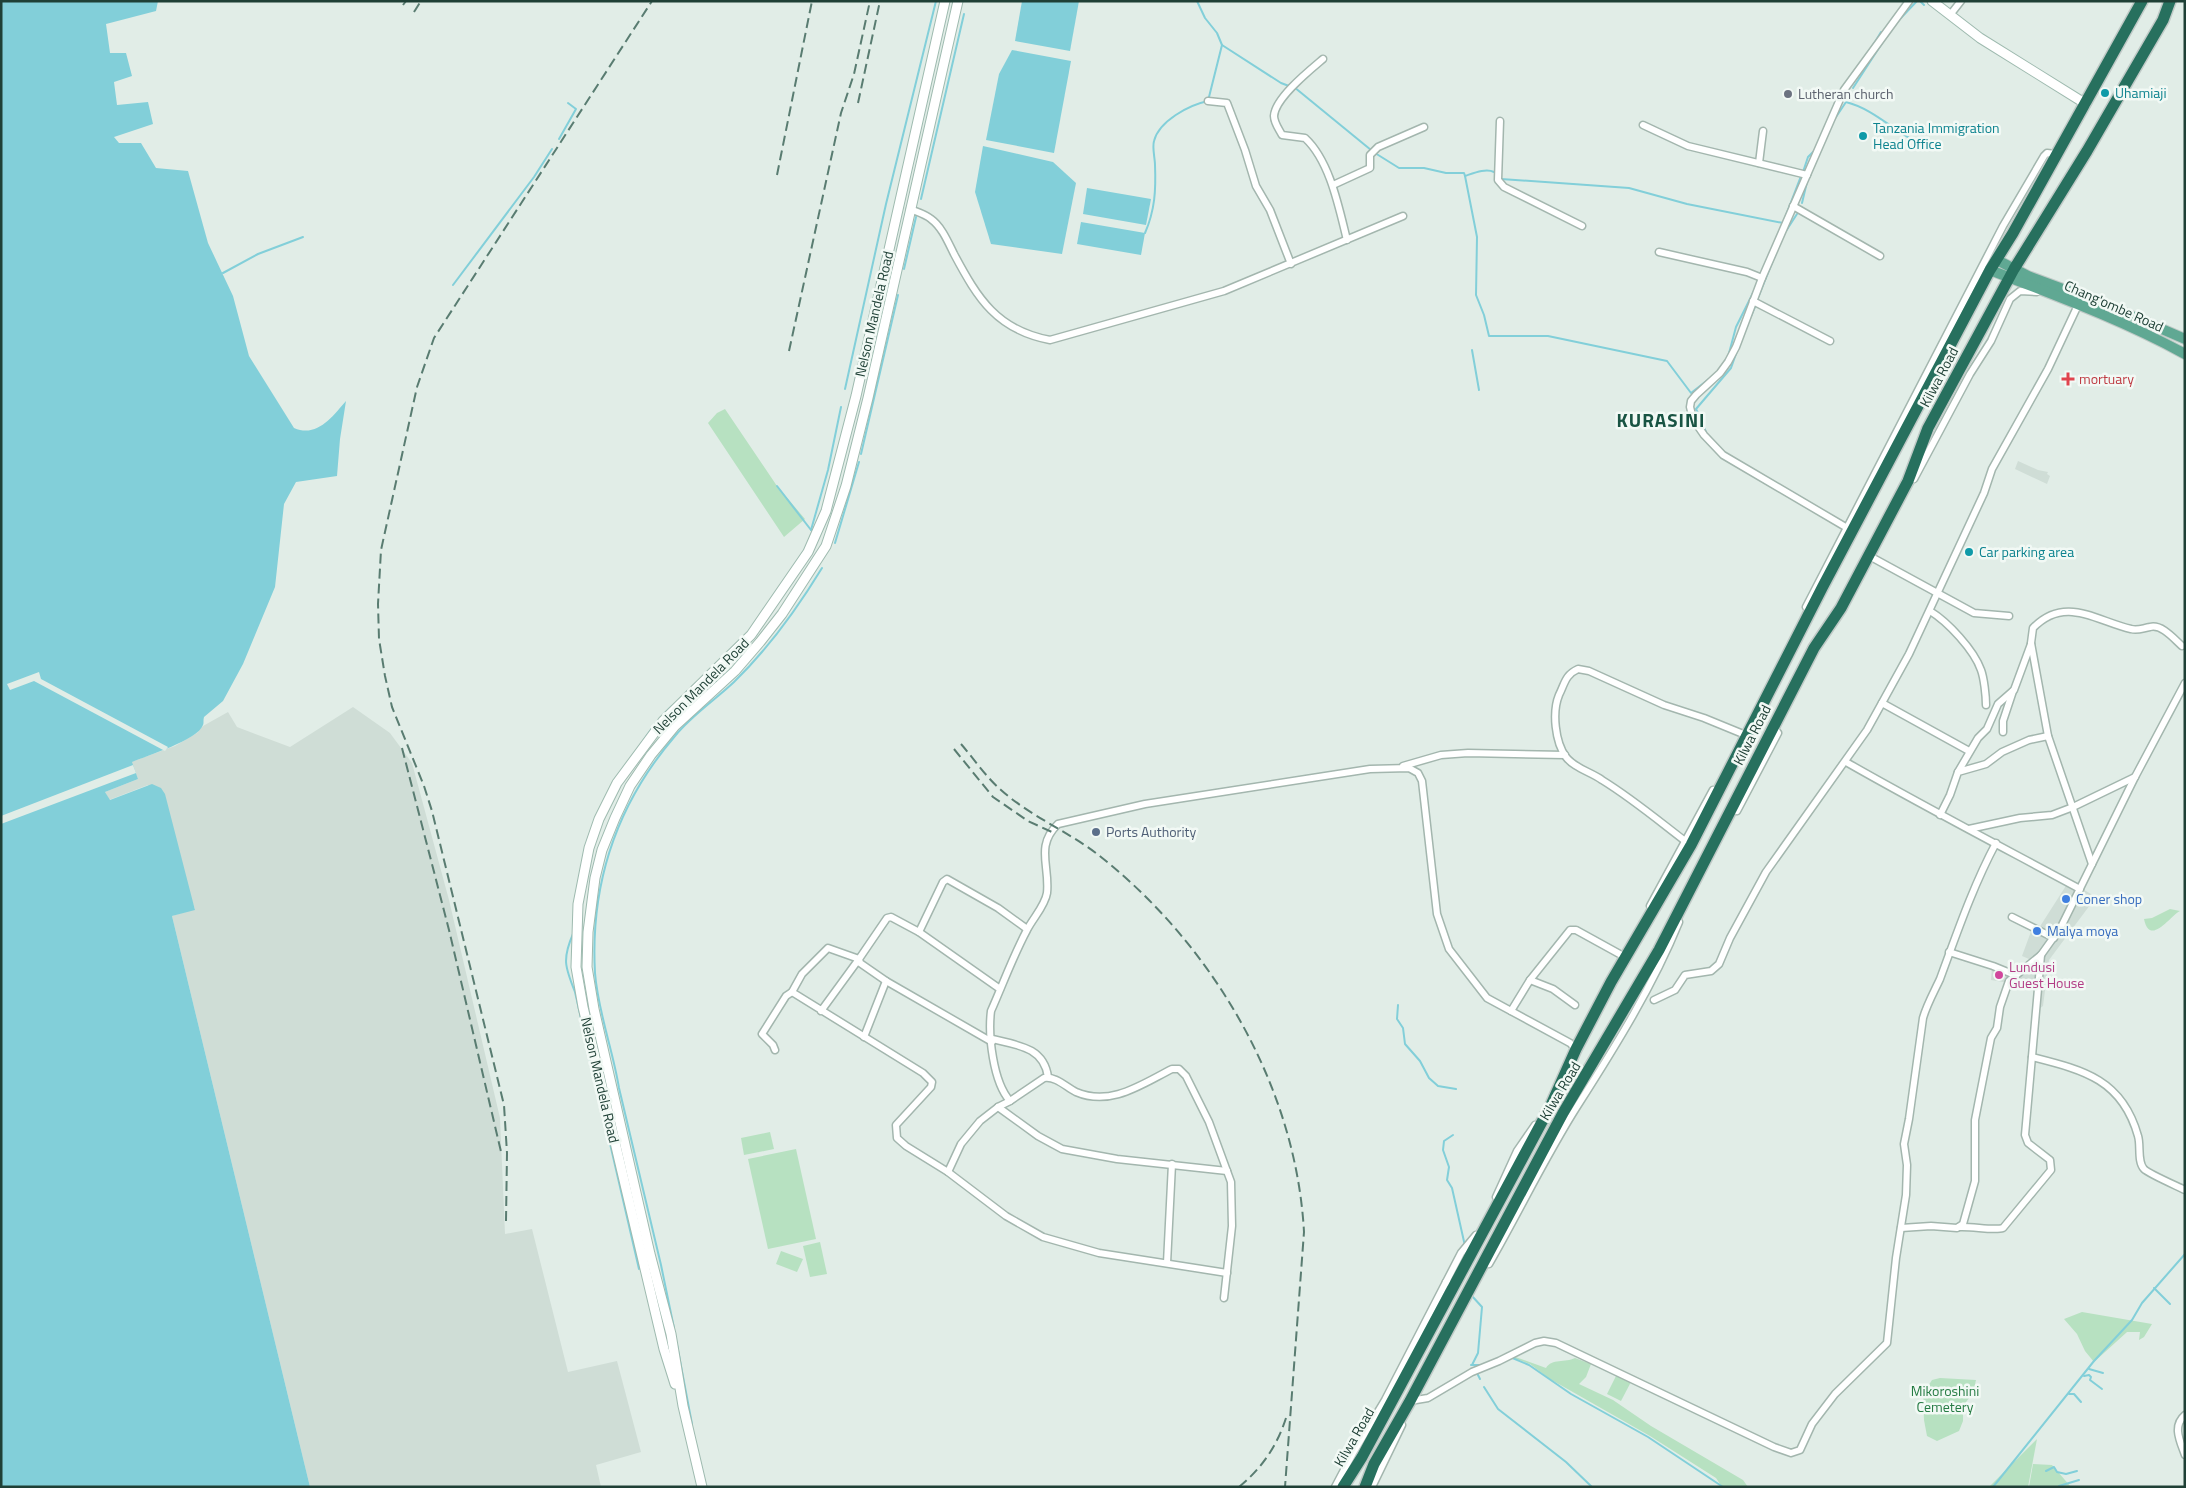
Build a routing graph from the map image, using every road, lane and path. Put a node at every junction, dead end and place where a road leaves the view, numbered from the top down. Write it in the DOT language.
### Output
graph roads {
  1 [pos="945,1"];
  2 [pos="958,1"];
  3 [pos="1909,1"];
  4 [pos="1932,1"];
  5 [pos="1961,1"];
  6 [pos="2170,1"];
  7 [pos="2174,1"];
  8 [pos="2141,2"];
  9 [pos="1950,15"];
  10 [pos="2163,20"];
  11 [pos="1323,58"];
  12 [pos="1208,101"];
  13 [pos="2086,104"];
  14 [pos="1500,121"];
  15 [pos="1642,125"];
  16 [pos="1424,127"];
  17 [pos="1763,131"];
  18 [pos="2056,154"];
  19 [pos="1759,163"];
  20 [pos="1807,175"];
  21 [pos="1333,185"];
  22 [pos="1793,206"];
  23 [pos="910,209"];
  24 [pos="1403,216"];
  25 [pos="1582,226"];
  26 [pos="1347,240"];
  27 [pos="1659,252"];
  28 [pos="1880,256"];
  29 [pos="2021,256"];
  30 [pos="1997,260"];
  31 [pos="1291,264"];
  32 [pos="1990,270"];
  33 [pos="2012,273"];
  34 [pos="1762,278"];
  35 [pos="2029,281"];
  36 [pos="2002,292"];
  37 [pos="2051,294"];
  38 [pos="1753,301"];
  39 [pos="2079,303"];
  40 [pos="2185,339"];
  41 [pos="1830,341"];
  42 [pos="2185,354"];
  43 [pos="1849,530"];
  44 [pos="1868,555"];
  45 [pos="1939,593"];
  46 [pos="1930,611"];
  47 [pos="2009,616"];
  48 [pos="2031,643"];
  49 [pos="2182,646"];
  50 [pos="2185,682"];
  51 [pos="2014,690"];
  52 [pos="2182,693"];
  53 [pos="1882,703"];
  54 [pos="1986,705"];
  55 [pos="2003,732"];
  56 [pos="1746,734"];
  57 [pos="2048,736"];
  58 [pos="1970,751"];
  59 [pos="1565,755"];
  60 [pos="1846,762"];
  61 [pos="1394,768"];
  62 [pos="1958,772"];
  63 [pos="2135,777"];
  64 [pos="2073,807"];
  65 [pos="1940,815"];
  66 [pos="1969,829"];
  67 [pos="1688,843"];
  68 [pos="1996,843"];
  69 [pos="2092,864"];
  70 [pos="2080,889"];
  71 [pos="2012,918"];
  72 [pos="1027,929"];
  73 [pos="919,932"];
  74 [pos="2054,938"];
  75 [pos="1949,952"];
  76 [pos="2041,955"];
  77 [pos="1623,956"];
  78 [pos="859,959"];
  79 [pos="2015,975"];
  80 [pos="1530,980"];
  81 [pos="886,981"];
  82 [pos="1000,990"];
  83 [pos="792,992"];
  84 [pos="1654,1000"];
  85 [pos="1575,1005"];
  86 [pos="820,1011"];
  87 [pos="1511,1011"];
  88 [pos="864,1037"];
  89 [pos="992,1040"];
  90 [pos="1575,1047"];
  91 [pos="775,1050"];
  92 [pos="2032,1057"];
  93 [pos="1048,1077"];
  94 [pos="1010,1102"];
  95 [pos="998,1107"];
  96 [pos="1172,1164"];
  97 [pos="1227,1171"];
  98 [pos="948,1172"];
  99 [pos="2185,1190"];
  100 [pos="1959,1227"];
  101 [pos="1901,1228"];
  102 [pos="1168,1264"];
  103 [pos="1227,1272"];
  104 [pos="1450,1283"];
  105 [pos="1224,1298"];
  106 [pos="1412,1401"];
  107 [pos="683,1406"];
  108 [pos="2185,1414"];
  109 [pos="2185,1455"];
  110 [pos="702,1487"];
  111 [pos="1335,1487"];
  112 [pos="1343,1487"];
  113 [pos="1365,1487"];
  114 [pos="1372,1487"];
  1 -- 107 [label="main road, Nelson Mandela Road"];
  2 -- 23 [label="main road, Nelson Mandela Road"];
  3 -- 20 [label="street"];
  4 -- 9 [label="main road"];
  5 -- 9 [label="street"];
  6 -- 10 [label="highway, Kilwa Road"];
  7 -- 10 [label="highway"];
  8 -- 13 [label="highway, Kilwa Road"];
  9 -- 13 [label="main road"];
  10 -- 29 [label="highway, Kilwa Road"];
  11 -- 21 [label="street"];
  12 -- 31 [label="street"];
  13 -- 18 [label="highway, Kilwa Road"];
  14 -- 25 [label="street"];
  15 -- 19 [label="street"];
  16 -- 21 [label="street"];
  17 -- 19 [label="street"];
  18 -- 30 [label="highway, Kilwa Road"];
  18 -- 43 [label="street"];
  19 -- 20 [label="street"];
  20 -- 22 [label="street"];
  21 -- 26 [label="street"];
  22 -- 28 [label="street"];
  22 -- 34 [label="street"];
  23 -- 31 [label="street"];
  23 -- 107 [label="main road, Nelson Mandela Road"];
  24 -- 26 [label="street"];
  26 -- 31 [label="street"];
  27 -- 34 [label="street"];
  29 -- 33 [label="highway, Kilwa Road"];
  29 -- 35 [label="main road"];
  30 -- 32 [label="highway, Kilwa Road"];
  30 -- 33 [label="main road, Chang'ombe Road"];
  32 -- 33 [label="main road, Chang'ombe Road"];
  32 -- 43 [label="highway, Kilwa Road"];
  33 -- 35 [label="main road, Chang'ombe Road"];
  33 -- 36 [label="highway, Kilwa Road"];
  34 -- 38 [label="street"];
  35 -- 36 [label="main road"];
  35 -- 37 [label="main road, Chang'ombe Road"];
  35 -- 40 [label="main road, Chang'ombe Road"];
  36 -- 44 [label="highway, Kilwa Road"];
  37 -- 39 [label="main road, Chang'ombe Road"];
  37 -- 44 [label="street"];
  38 -- 41 [label="street"];
  38 -- 43 [label="street"];
  39 -- 42 [label="main road, Chang'ombe Road"];
  39 -- 45 [label="street"];
  43 -- 56 [label="highway, Kilwa Road"];
  44 -- 45 [label="street"];
  44 -- 106 [label="highway, Kilwa Road"];
  45 -- 46 [label="street"];
  45 -- 47 [label="street"];
  46 -- 53 [label="street"];
  46 -- 54 [label="street"];
  48 -- 49 [label="street"];
  48 -- 51 [label="street"];
  48 -- 57 [label="street"];
  50 -- 52 [label="street"];
  51 -- 55 [label="street"];
  51 -- 58 [label="street"];
  52 -- 63 [label="street"];
  53 -- 58 [label="street"];
  53 -- 60 [label="street"];
  56 -- 59 [label="street"];
  56 -- 67 [label="highway, Kilwa Road"];
  57 -- 62 [label="street"];
  57 -- 64 [label="street"];
  58 -- 62 [label="street"];
  59 -- 61 [label="street"];
  59 -- 67 [label="street"];
  60 -- 65 [label="street"];
  60 -- 84 [label="street"];
  61 -- 72 [label="street"];
  61 -- 87 [label="street"];
  62 -- 65 [label="street"];
  63 -- 64 [label="street"];
  63 -- 69 [label="street"];
  64 -- 66 [label="street"];
  64 -- 69 [label="street"];
  65 -- 66 [label="street"];
  66 -- 68 [label="street"];
  67 -- 77 [label="highway, Kilwa Road"];
  68 -- 70 [label="street"];
  68 -- 75 [label="street"];
  69 -- 70 [label="street"];
  70 -- 74 [label="street"];
  71 -- 74 [label="street"];
  72 -- 73 [label="street"];
  72 -- 82 [label="street"];
  73 -- 78 [label="street"];
  73 -- 82 [label="street"];
  74 -- 76 [label="street"];
  75 -- 79 [label="street"];
  75 -- 101 [label="street"];
  76 -- 79 [label="street"];
  76 -- 92 [label="street"];
  77 -- 80 [label="street"];
  77 -- 90 [label="highway, Kilwa Road"];
  78 -- 81 [label="street"];
  78 -- 83 [label="street"];
  78 -- 86 [label="street"];
  79 -- 100 [label="street"];
  80 -- 85 [label="street"];
  80 -- 87 [label="street"];
  81 -- 88 [label="street"];
  81 -- 89 [label="street"];
  82 -- 89 [label="street"];
  83 -- 86 [label="street"];
  83 -- 91 [label="street"];
  86 -- 88 [label="street"];
  87 -- 90 [label="street"];
  88 -- 98 [label="street"];
  89 -- 93 [label="street"];
  89 -- 94 [label="street"];
  90 -- 104 [label="highway, Kilwa Road"];
  92 -- 99 [label="street"];
  92 -- 100 [label="street"];
  93 -- 94 [label="street"];
  93 -- 97 [label="street"];
  94 -- 95 [label="street"];
  95 -- 96 [label="street"];
  95 -- 98 [label="street"];
  96 -- 97 [label="street"];
  96 -- 102 [label="street"];
  97 -- 103 [label="street"];
  98 -- 102 [label="street"];
  100 -- 101 [label="street"];
  101 -- 106 [label="street"];
  102 -- 103 [label="street"];
  103 -- 105 [label="street"];
  104 -- 111 [label="street"];
  104 -- 112 [label="highway, Kilwa Road"];
  106 -- 113 [label="highway, Kilwa Road"];
  106 -- 114 [label="street"];
  107 -- 110 [label="main road, Nelson Mandela Road"];
  108 -- 109 [label="street"];
}
